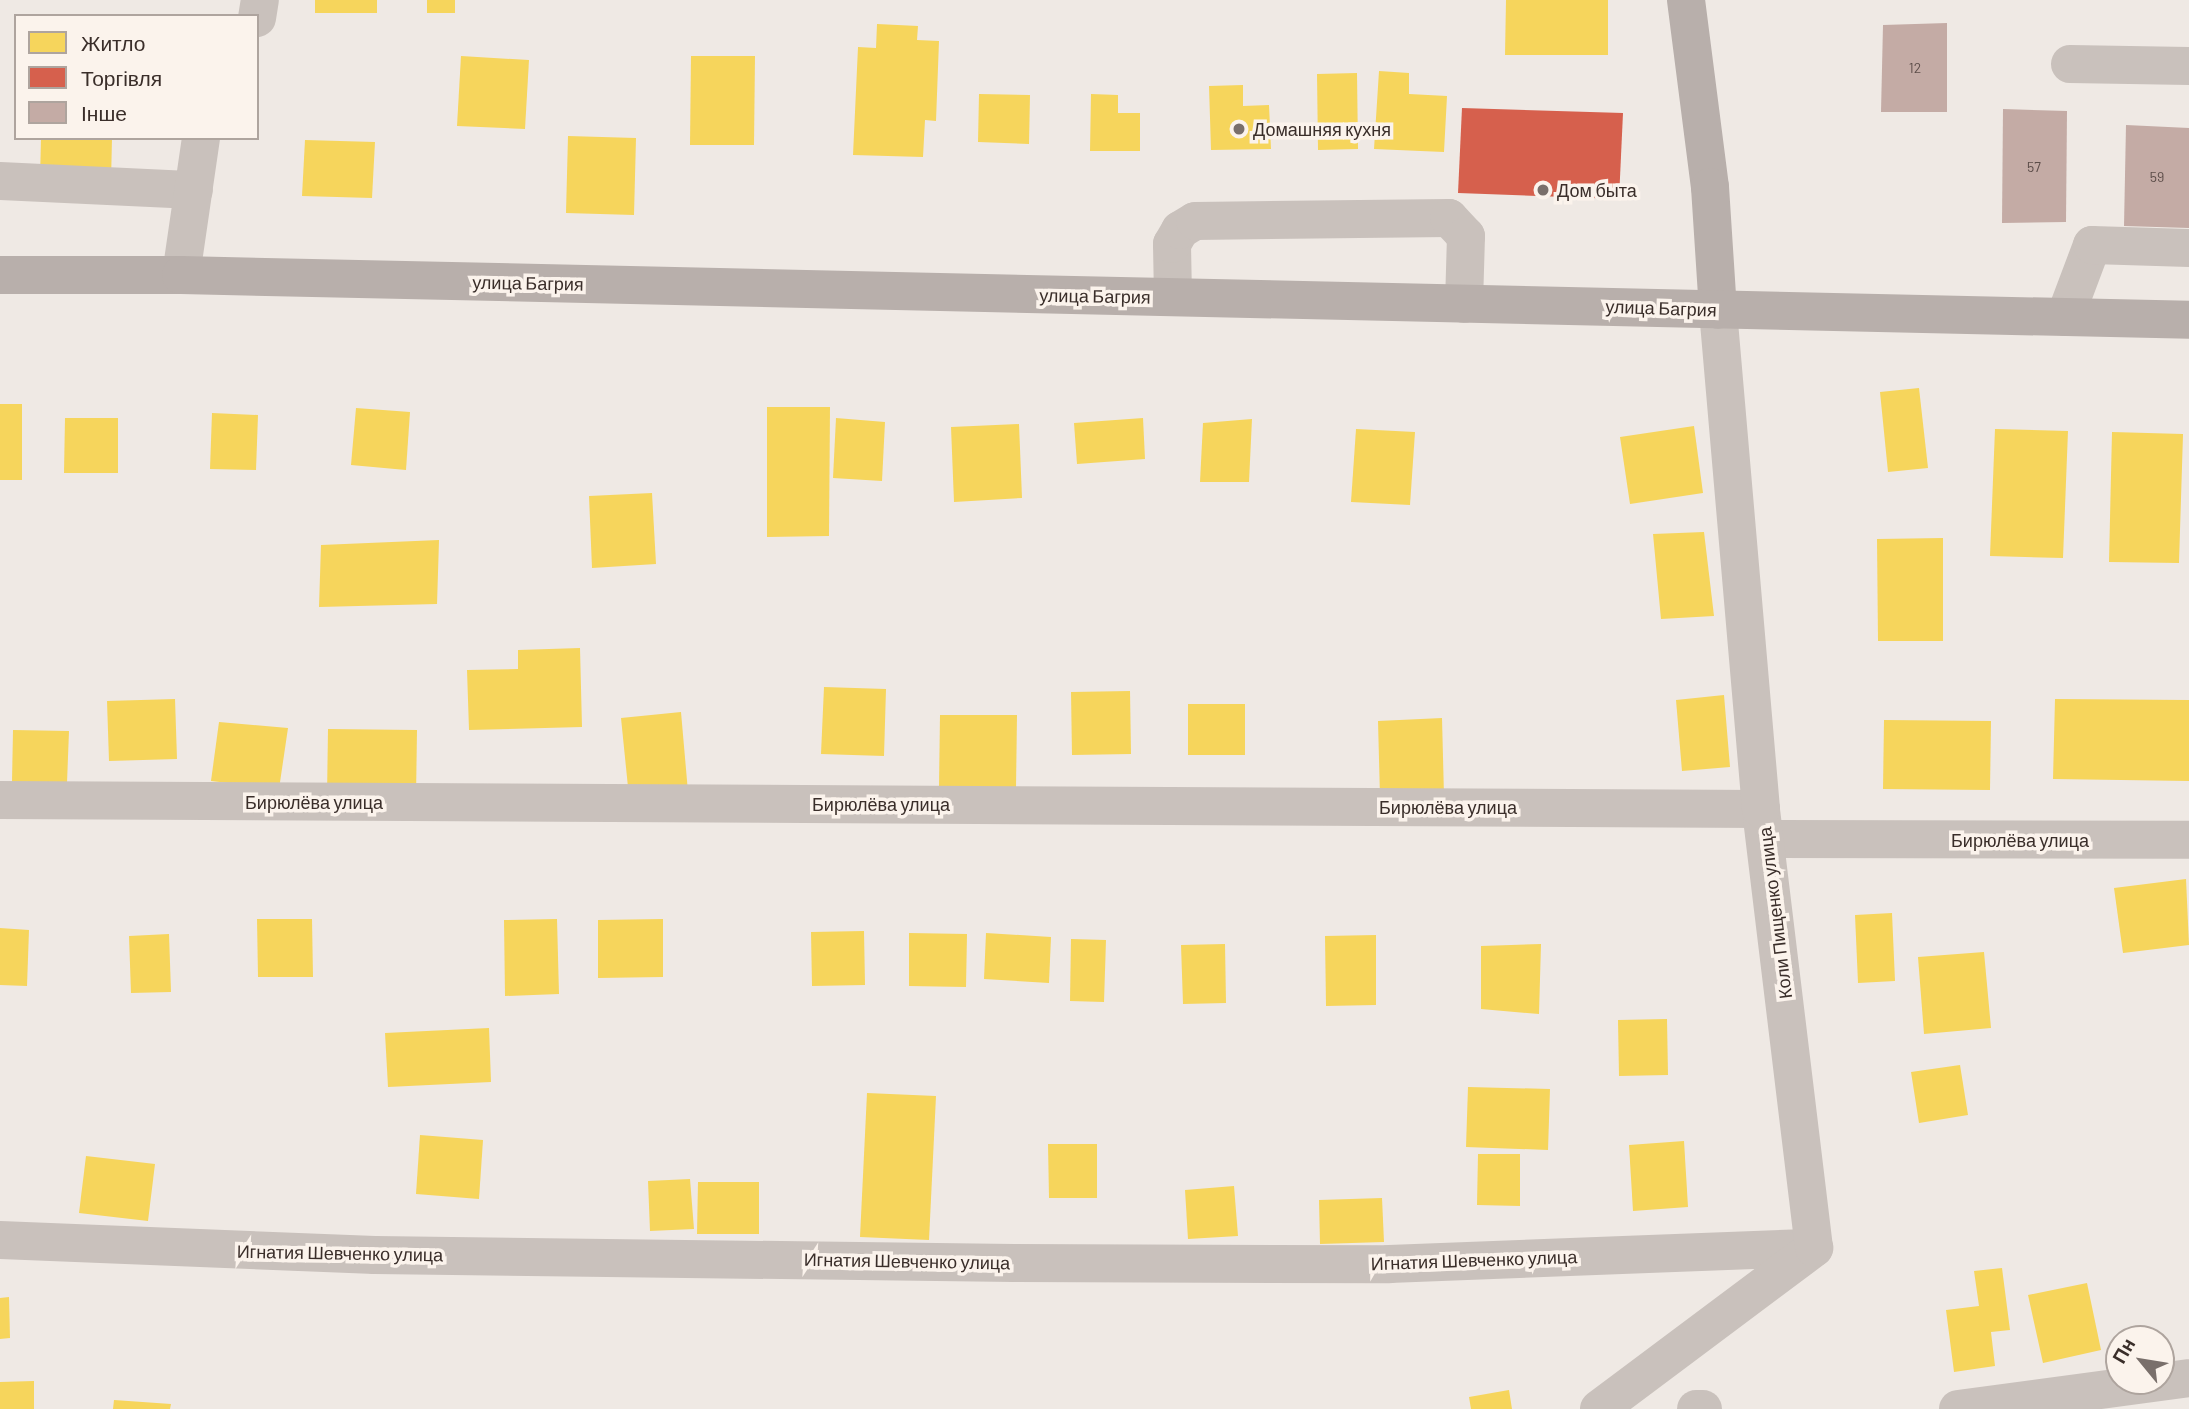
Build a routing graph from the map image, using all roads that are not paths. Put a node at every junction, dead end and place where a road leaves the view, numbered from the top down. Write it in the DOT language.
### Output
graph roads {
  1 [pos="1686,0"];
  2 [pos="2070,64"];
  3 [pos="2189,66"];
  4 [pos="201,140"];
  5 [pos="0,181"];
  6 [pos="194,190"];
  7 [pos="2189,248"];
  8 [pos="0,275"];
  9 [pos="181,275"];
  10 [pos="1173,297"];
  11 [pos="1464,304"];
  12 [pos="1718,310"];
  13 [pos="2065,317"];
  14 [pos="2189,320"];
  15 [pos="0,800"];
  16 [pos="1764,824"];
  17 [pos="2189,840"];
  18 [pos="0,1240"];
  19 [pos="1814,1248"];
  20 [pos="2189,1378"];
  21 [pos="1599,1409"];
  22 [pos="1696,1409"];
  23 [pos="1703,1409"];
  24 [pos="1958,1409"];
  1 -- 12 [label="main road"];
  2 -- 3 [label="street"];
  4 -- 6 [label="street"];
  5 -- 6 [label="street"];
  6 -- 9 [label="street"];
  7 -- 13 [label="street"];
  8 -- 9 [label="main road, улица Багрия"];
  9 -- 10 [label="main road, улица Багрия"];
  10 -- 11 [label="main road, улица Багрия"];
  10 -- 11 [label="street"];
  11 -- 12 [label="main road, улица Багрия"];
  12 -- 13 [label="main road, улица Багрия"];
  12 -- 16 [label="street, Коли Пищенко улица"];
  13 -- 14 [label="main road, улица Багрия"];
  15 -- 16 [label="street, Бирюлёва улица"];
  16 -- 17 [label="street, Бирюлёва улица"];
  16 -- 19 [label="street, Коли Пищенко улица"];
  18 -- 19 [label="street, Игнатия Шевченко улица"];
  19 -- 21 [label="street"];
  20 -- 24 [label="street"];
  22 -- 23 [label="street"];
}
